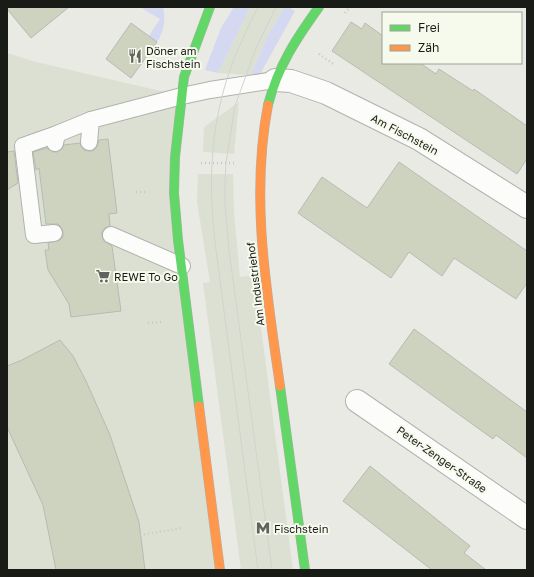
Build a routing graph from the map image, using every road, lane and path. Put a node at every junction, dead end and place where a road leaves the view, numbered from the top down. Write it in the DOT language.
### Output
graph roads {
  1 [pos="210,7"];
  2 [pos="319,7"];
  3 [pos="276,80"];
  4 [pos="182,96"];
  5 [pos="91,120"];
  6 [pos="88,142"];
  7 [pos="261,154"];
  8 [pos="198,163"];
  9 [pos="136,192"];
  10 [pos="174,193"];
  11 [pos="527,207"];
  12 [pos="54,233"];
  13 [pos="111,235"];
  14 [pos="182,266"];
  15 [pos="166,322"];
  16 [pos="148,323"];
  17 [pos="357,401"];
  18 [pos="527,518"];
  19 [pos="182,528"];
  20 [pos="140,535"];
  21 [pos="220,570"];
  22 [pos="305,570"];
  1 -- 4 [label="main road"];
  2 -- 3 [label="main road, Am Industriehof"];
  3 -- 4 [label="lane"];
  3 -- 7 [label="main road, Am Industriehof"];
  3 -- 11 [label="street, Am Fischstein"];
  4 -- 5 [label="lane"];
  4 -- 10 [label="main road"];
  5 -- 6 [label="lane"];
  5 -- 12 [label="lane"];
  7 -- 8 [label="path"];
  7 -- 22 [label="main road, Am Industriehof"];
  9 -- 10 [label="path"];
  10 -- 14 [label="main road"];
  13 -- 14 [label="lane"];
  14 -- 21 [label="main road"];
  15 -- 16 [label="path"];
  17 -- 18 [label="street, Peter-Zenger-Straße"];
  19 -- 20 [label="path"];
}
